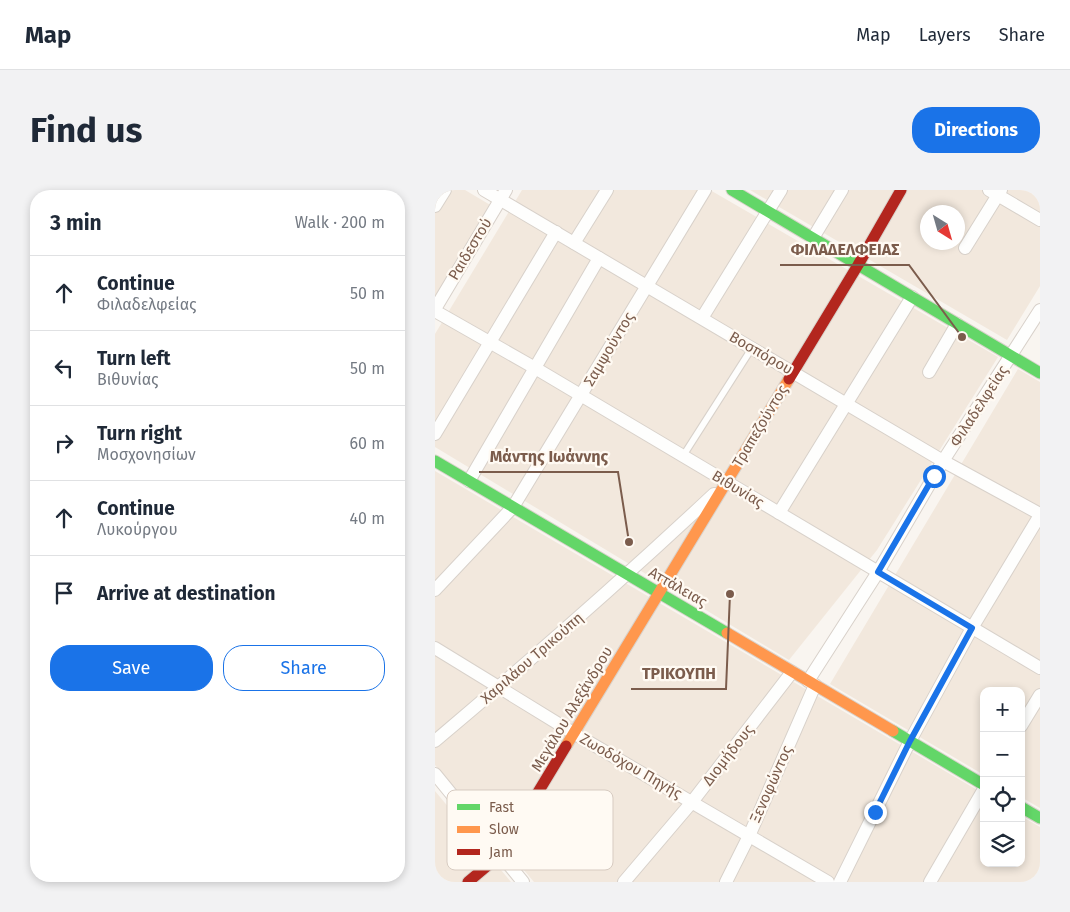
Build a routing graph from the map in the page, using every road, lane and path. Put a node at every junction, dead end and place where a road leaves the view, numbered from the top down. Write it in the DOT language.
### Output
graph roads {
  1 [pos="445,190"];
  2 [pos="484,190"];
  3 [pos="607,190"];
  4 [pos="705,190"];
  5 [pos="732,190"];
  6 [pos="781,190"];
  7 [pos="842,190"];
  8 [pos="901,190"];
  9 [pos="996,192"];
  10 [pos="503,195"];
  11 [pos="435,206"];
  12 [pos="769,212"];
  13 [pos="1040,220"];
  14 [pos="556,232"];
  15 [pos="813,238"];
  16 [pos="574,243"];
  17 [pos="965,248"];
  18 [pos="599,258"];
  19 [pos="858,265"];
  20 [pos="647,286"];
  21 [pos="912,297"];
  22 [pos="435,310"];
  23 [pos="1040,310"];
  24 [pos="702,318"];
  25 [pos="957,324"];
  26 [pos="490,342"];
  27 [pos="752,348"];
  28 [pos="1011,356"];
  29 [pos="535,368"];
  30 [pos="792,372"];
  31 [pos="929,372"];
  32 [pos="1040,373"];
  33 [pos="581,396"];
  34 [pos="846,404"];
  35 [pos="435,434"];
  36 [pos="683,456"];
  37 [pos="435,461"];
  38 [pos="943,461"];
  39 [pos="469,481"];
  40 [pos="727,482"];
  41 [pos="513,507"];
  42 [pos="779,514"];
  43 [pos="1040,515"];
  44 [pos="878,572"];
  45 [pos="627,575"];
  46 [pos="435,590"];
  47 [pos="659,593"];
  48 [pos="972,628"];
  49 [pos="435,648"];
  50 [pos="1040,668"];
  51 [pos="792,672"];
  52 [pos="812,683"];
  53 [pos="500,687"];
  54 [pos="1040,695"];
  55 [pos="1025,719"];
  56 [pos="575,734"];
  57 [pos="435,741"];
  58 [pos="910,741"];
  59 [pos="435,774"];
  60 [pos="980,783"];
  61 [pos="448,790"];
  62 [pos="540,790"];
  63 [pos="980,796"];
  64 [pos="692,802"];
  65 [pos="1025,809"];
  66 [pos="1040,818"];
  67 [pos="749,836"];
  68 [pos="482,870"];
  69 [pos="513,870"];
  70 [pos="468,882"];
  71 [pos="523,882"];
  72 [pos="624,882"];
  73 [pos="726,882"];
  74 [pos="828,882"];
  75 [pos="839,882"];
  76 [pos="930,882"];
  1 -- 11 [label="street"];
  2 -- 10 [label="street, Βοσπόρου"];
  3 -- 16 [label="street"];
  4 -- 20 [label="street, Σαμψούντος"];
  5 -- 12 [label="street"];
  6 -- 12 [label="street"];
  7 -- 15 [label="street"];
  8 -- 19 [label="street, Τραπεζούντος"];
  9 -- 13 [label="street"];
  9 -- 17 [label="street"];
  10 -- 14 [label="street, Βοσπόρου"];
  10 -- 22 [label="street, Ραιδεστού"];
  12 -- 15 [label="street"];
  12 -- 24 [label="street"];
  14 -- 16 [label="street, Βοσπόρου"];
  14 -- 26 [label="street"];
  15 -- 19 [label="street"];
  16 -- 18 [label="street, Βοσπόρου"];
  18 -- 20 [label="street, Βοσπόρου"];
  18 -- 29 [label="street"];
  19 -- 21 [label="street"];
  19 -- 30 [label="street, Τραπεζούντος"];
  20 -- 24 [label="street, Βοσπόρου"];
  20 -- 33 [label="street, Σαμψούντος"];
  21 -- 25 [label="street"];
  21 -- 34 [label="street"];
  22 -- 26 [label="street, Βιθυνίας"];
  23 -- 28 [label="street, Φιλαδελφείας"];
  24 -- 27 [label="street, Βοσπόρου"];
  25 -- 28 [label="street"];
  25 -- 31 [label="street"];
  26 -- 29 [label="street, Βιθυνίας"];
  26 -- 35 [label="street"];
  27 -- 30 [label="street, Βοσπόρου"];
  27 -- 36 [label="lane"];
  28 -- 32 [label="street"];
  28 -- 38 [label="street, Φιλαδελφείας"];
  29 -- 33 [label="street, Βιθυνίας"];
  29 -- 39 [label="street"];
  30 -- 34 [label="street, Βοσπόρου"];
  30 -- 40 [label="street, Τραπεζούντος"];
  33 -- 36 [label="street, Βιθυνίας"];
  33 -- 41 [label="street, Σαμψούντος"];
  34 -- 38 [label="street, Βοσπόρου"];
  34 -- 42 [label="street"];
  36 -- 40 [label="street, Βιθυνίας"];
  37 -- 39 [label="street, Αττάλειας"];
  38 -- 43 [label="street, Βοσπόρου"];
  38 -- 44 [label="street, Φιλαδελφείας"];
  39 -- 41 [label="street, Αττάλειας"];
  40 -- 42 [label="street, Βιθυνίας"];
  40 -- 45 [label="street, Τραπεζούντος"];
  40 -- 47 [label="street, Τραπεζούντος"];
  41 -- 45 [label="street, Αττάλειας"];
  41 -- 46 [label="street, Σαμψούντος"];
  42 -- 44 [label="street, Βιθυνίας"];
  43 -- 48 [label="street"];
  44 -- 48 [label="street, Βιθυνίας"];
  44 -- 52 [label="street, Φιλαδελφείας"];
  45 -- 47 [label="street, Αττάλειας"];
  45 -- 53 [label="street, Χαριλάου Τρικούπη"];
  47 -- 51 [label="street, Αττάλειας"];
  47 -- 56 [label="street, Μεγάλου Αλεξάνδρου"];
  48 -- 50 [label="street, Βιθυνίας"];
  48 -- 58 [label="street"];
  49 -- 53 [label="street, Ζωοδόχου Πηγής"];
  51 -- 52 [label="street, Αττάλειας"];
  51 -- 64 [label="street, Διομήδους"];
  52 -- 58 [label="street, Αττάλειας"];
  52 -- 67 [label="street, Ξενοφώντος"];
  53 -- 56 [label="street, Ζωοδόχου Πηγής"];
  53 -- 57 [label="street, Χαριλάου Τρικούπη"];
  54 -- 55 [label="street"];
  56 -- 62 [label="street, Μεγάλου Αλεξάνδρου"];
  56 -- 64 [label="street, Ζωοδόχου Πηγής"];
  58 -- 60 [label="street, Αττάλειας"];
  58 -- 75 [label="street"];
  59 -- 61 [label="street"];
  63 -- 76 [label="street"];
  64 -- 67 [label="street, Ζωοδόχου Πηγής"];
  64 -- 72 [label="street, Διομήδους"];
  65 -- 66 [label="street"];
  67 -- 73 [label="street, Ξενοφώντος"];
  67 -- 74 [label="street, Ζωοδόχου Πηγής"];
  68 -- 70 [label="street, Μεγάλου Αλεξάνδρου"];
  69 -- 71 [label="street"];
}
